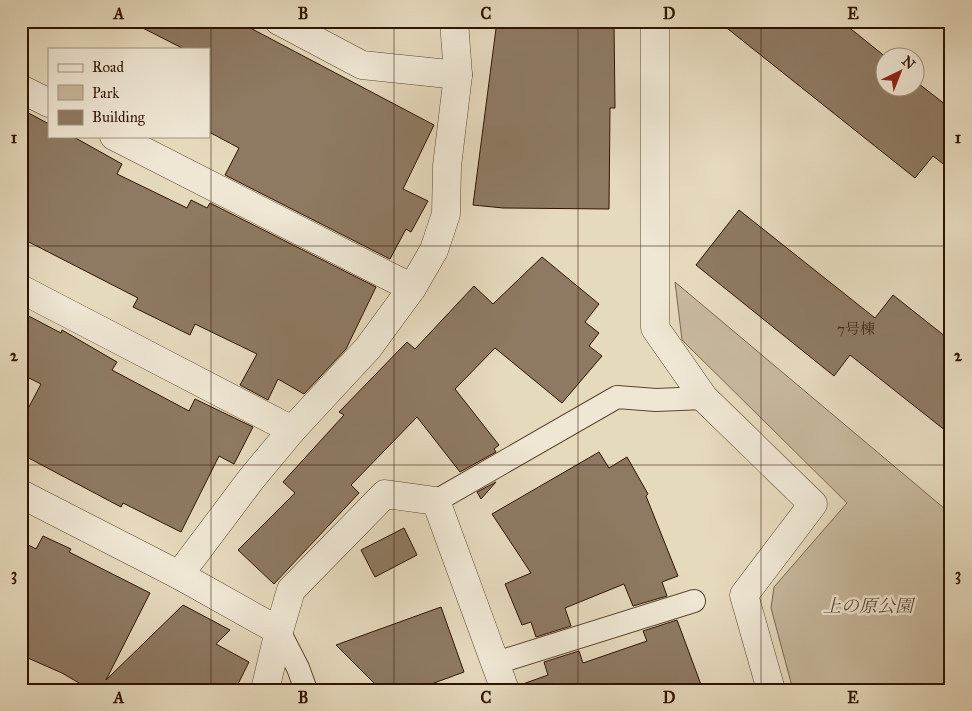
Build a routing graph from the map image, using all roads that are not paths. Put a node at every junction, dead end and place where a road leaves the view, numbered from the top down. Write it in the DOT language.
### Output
graph roads {
  1 [pos="279,21"];
  2 [pos="454,21"];
  3 [pos="655,21"];
  4 [pos="458,75"];
  5 [pos="21,89"];
  6 [pos="48,102"];
  7 [pos="118,138"];
  8 [pos="412,288"];
  9 [pos="21,289"];
  10 [pos="704,398"];
  11 [pos="292,430"];
  12 [pos="21,494"];
  13 [pos="436,501"];
  14 [pos="179,575"];
  15 [pos="694,601"];
  16 [pos="279,631"];
  17 [pos="496,663"];
  18 [pos="265,690"];
  19 [pos="306,690"];
  20 [pos="505,690"];
  21 [pos="770,690"];
  1 -- 4 [label="street"];
  2 -- 4 [label="street"];
  3 -- 10 [label="street"];
  4 -- 8 [label="street"];
  5 -- 6 [label="street"];
  7 -- 8 [label="street"];
  8 -- 11 [label="street"];
  9 -- 11 [label="street"];
  10 -- 13 [label="lane"];
  10 -- 21 [label="street"];
  11 -- 14 [label="street"];
  12 -- 14 [label="street"];
  13 -- 16 [label="street"];
  13 -- 17 [label="street"];
  14 -- 16 [label="street"];
  15 -- 17 [label="lane"];
  16 -- 18 [label="street"];
  16 -- 19 [label="lane"];
  17 -- 20 [label="street"];
}
